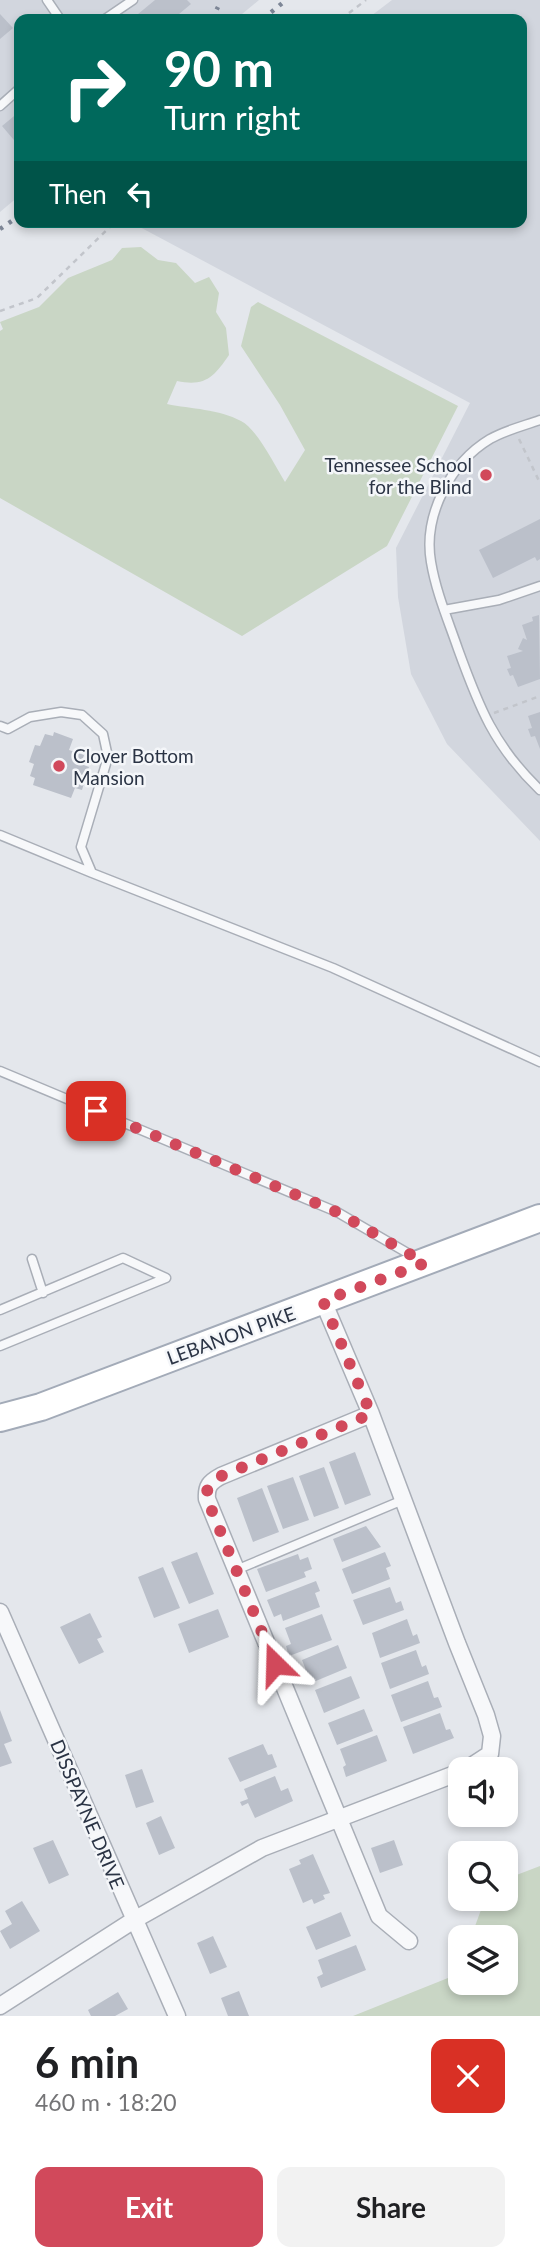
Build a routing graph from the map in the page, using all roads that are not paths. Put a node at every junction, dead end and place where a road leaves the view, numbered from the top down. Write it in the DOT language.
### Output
graph roads {
  1 [pos="133,0"];
  2 [pos="112,14"];
  3 [pos="14,93"];
  4 [pos="0,106"];
  5 [pos="540,420"];
  6 [pos="540,586"];
  7 [pos="444,610"];
  8 [pos="0,726"];
  9 [pos="540,790"];
  10 [pos="0,835"];
  11 [pos="92,873"];
  12 [pos="540,1062"];
  13 [pos="0,1071"];
  14 [pos="540,1218"];
  15 [pos="32,1259"];
  16 [pos="425,1263"];
  17 [pos="43,1293"];
  18 [pos="323,1301"];
  19 [pos="0,1310"];
  20 [pos="0,1346"];
  21 [pos="371,1414"];
  22 [pos="0,1418"];
  23 [pos="403,1500"];
  24 [pos="236,1570"];
  25 [pos="0,1612"];
  26 [pos="485,1757"];
  27 [pos="448,1777"];
  28 [pos="339,1818"];
  29 [pos="134,1920"];
  30 [pos="409,1941"];
  31 [pos="0,2006"];
  32 [pos="177,2016"];
  1 -- 2 [label="lane"];
  3 -- 4 [label="lane"];
  5 -- 7 [label="lane"];
  6 -- 7 [label="lane"];
  7 -- 9 [label="lane"];
  8 -- 11 [label="lane"];
  10 -- 11 [label="lane"];
  11 -- 12 [label="lane"];
  13 -- 16 [label="lane"];
  14 -- 16 [label="main road, LEBANON PIKE"];
  15 -- 17 [label="lane"];
  16 -- 18 [label="main road, LEBANON PIKE"];
  17 -- 19 [label="lane"];
  17 -- 20 [label="lane"];
  18 -- 21 [label="street"];
  18 -- 22 [label="main road, LEBANON PIKE"];
  21 -- 23 [label="street"];
  21 -- 24 [label="street"];
  23 -- 24 [label="lane"];
  23 -- 26 [label="street"];
  24 -- 28 [label="street"];
  25 -- 29 [label="street, DISSPAYNE DRIVE"];
  27 -- 28 [label="street"];
  28 -- 29 [label="street"];
  28 -- 30 [label="street"];
  29 -- 31 [label="street"];
  29 -- 32 [label="street, DISSPAYNE DRIVE"];
}
